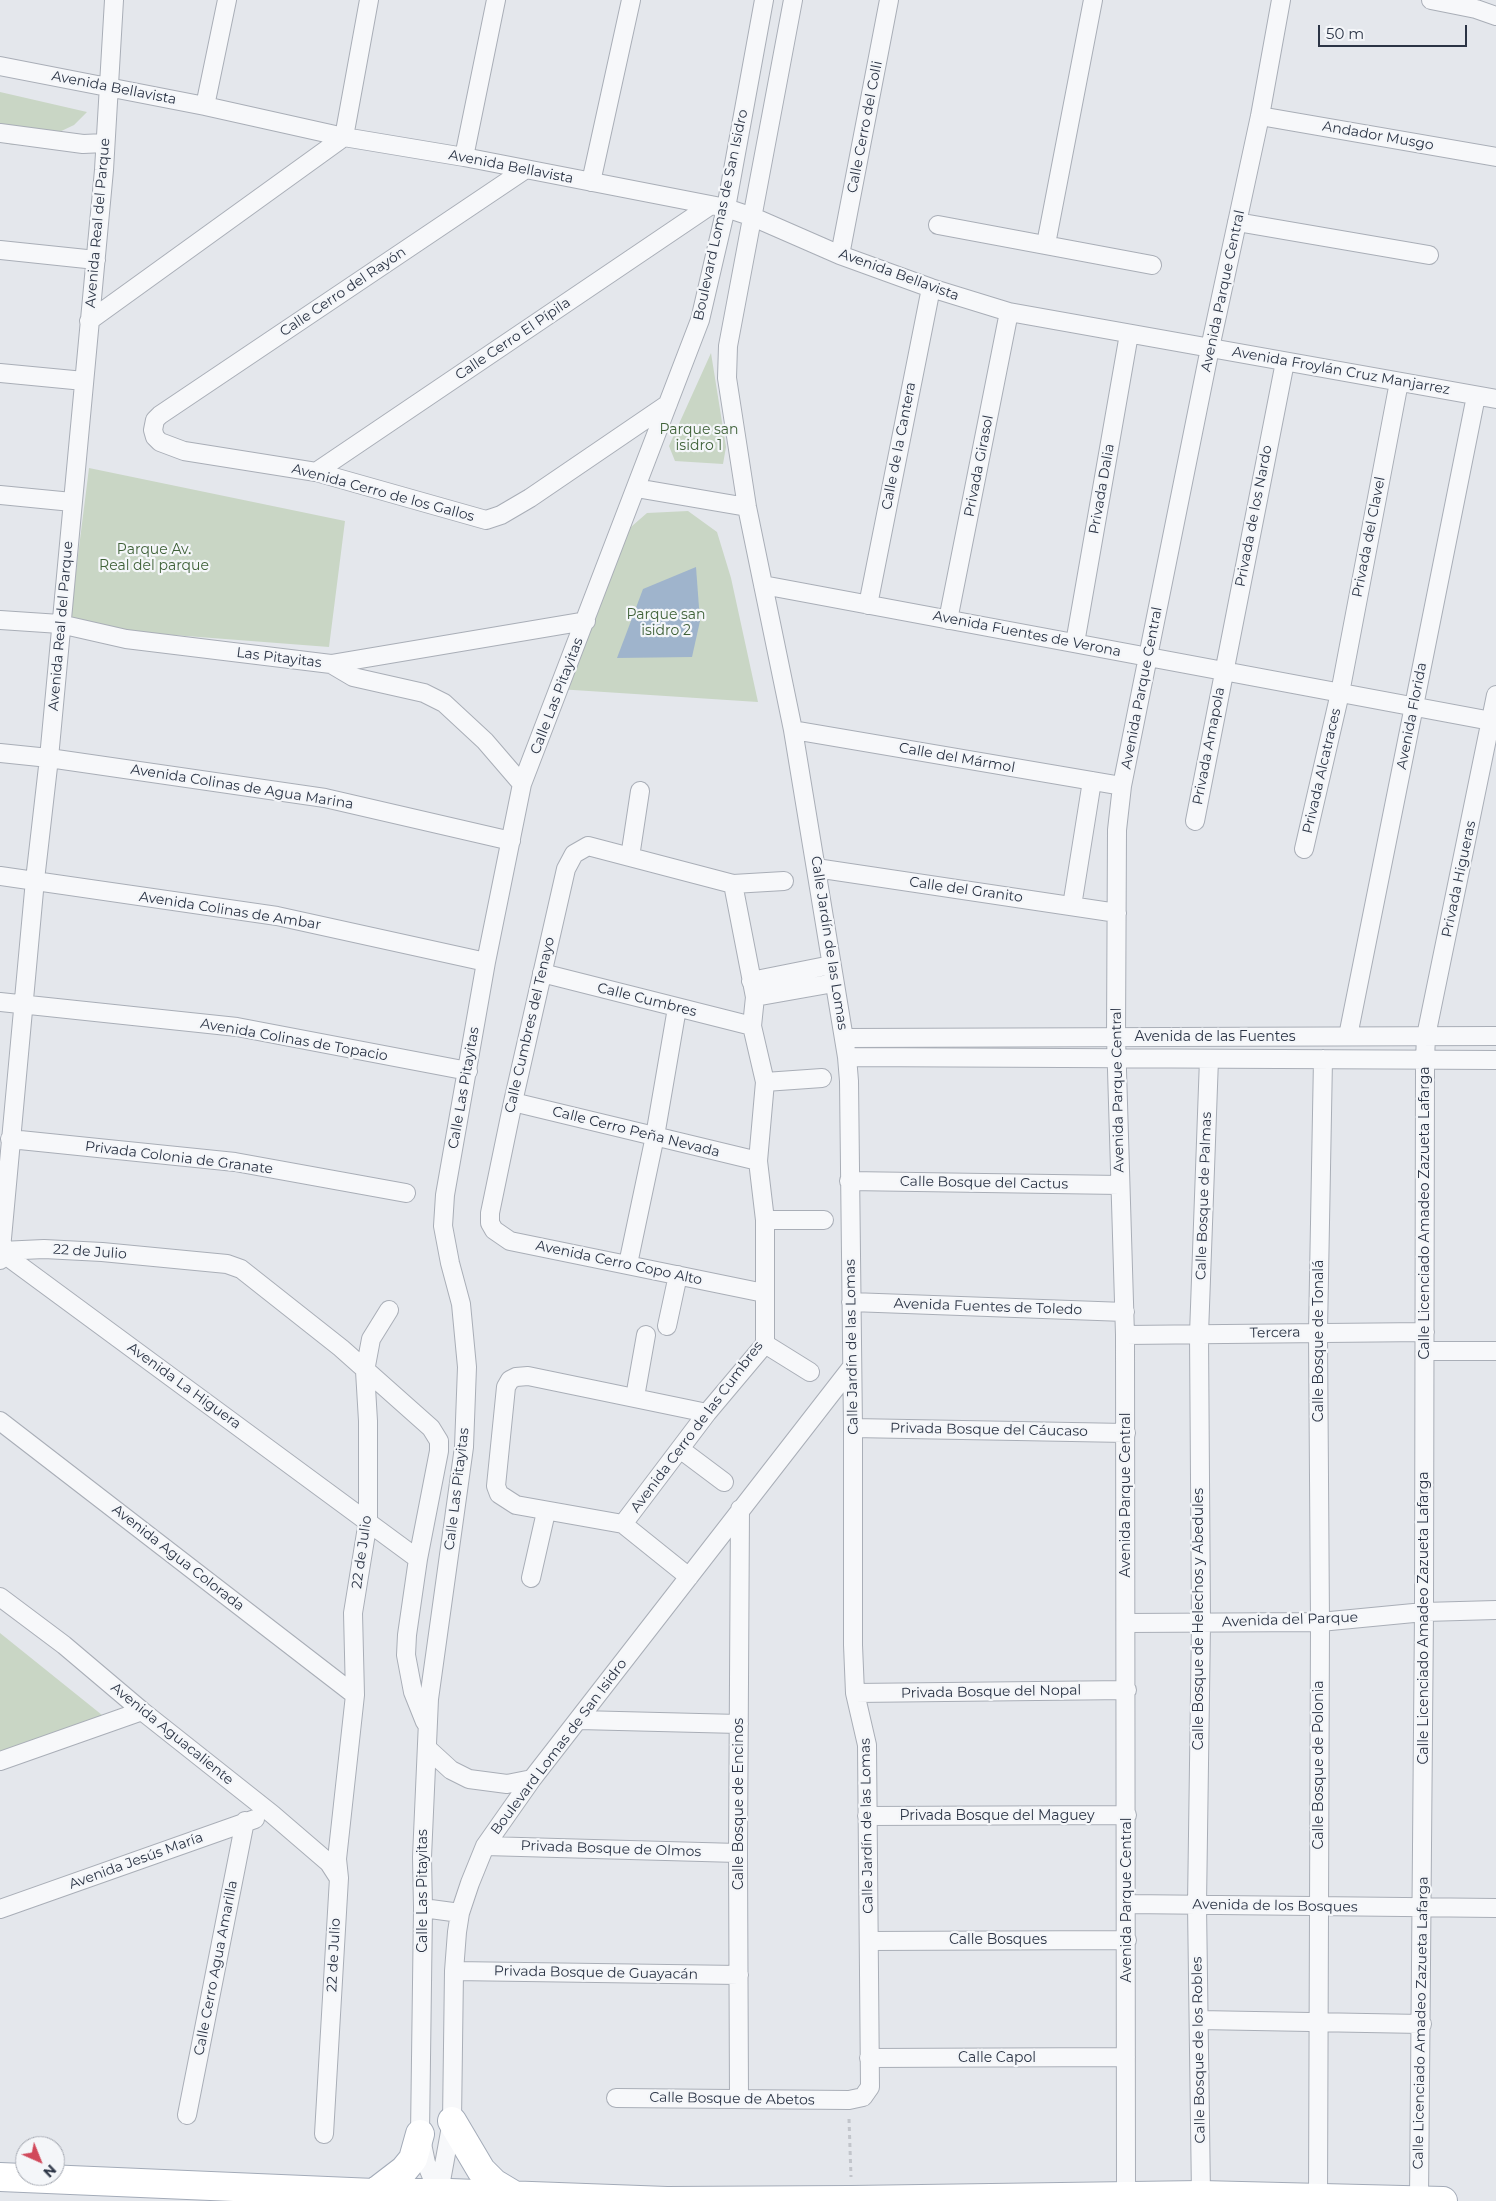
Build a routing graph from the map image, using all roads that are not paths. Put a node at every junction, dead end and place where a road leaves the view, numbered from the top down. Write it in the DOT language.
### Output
graph roads {
  1 [pos="114,0"];
  2 [pos="227,0"];
  3 [pos="369,0"];
  4 [pos="496,0"];
  5 [pos="631,0"];
  6 [pos="764,0"];
  7 [pos="793,0"];
  8 [pos="890,0"];
  9 [pos="1092,0"];
  10 [pos="1281,0"];
  11 [pos="1431,0"];
  12 [pos="1436,0"];
  13 [pos="1496,16"];
  14 [pos="0,66"];
  15 [pos="110,87"];
  16 [pos="205,106"];
  17 [pos="1260,116"];
  18 [pos="0,133"];
  19 [pos="344,138"];
  20 [pos="105,143"];
  21 [pos="464,157"];
  22 [pos="1496,157"];
  23 [pos="526,169"];
  24 [pos="591,182"];
  25 [pos="719,207"];
  26 [pos="753,217"];
  27 [pos="1238,222"];
  28 [pos="938,225"];
  29 [pos="1046,244"];
  30 [pos="0,250"];
  31 [pos="840,255"];
  32 [pos="1429,255"];
  33 [pos="96,260"];
  34 [pos="1152,265"];
  35 [pos="930,288"];
  36 [pos="1009,312"];
  37 [pos="89,321"];
  38 [pos="1129,334"];
  39 [pos="1210,348"];
  40 [pos="1285,362"];
  41 [pos="0,373"];
  42 [pos="84,381"];
  43 [pos="1399,382"];
  44 [pos="1476,396"];
  45 [pos="1496,399"];
  46 [pos="668,404"];
  47 [pos="160,415"];
  48 [pos="316,472"];
  49 [pos="636,488"];
  50 [pos="0,495"];
  51 [pos="72,502"];
  52 [pos="748,506"];
  53 [pos="763,585"];
  54 [pos="868,605"];
  55 [pos="0,620"];
  56 [pos="948,620"];
  57 [pos="586,621"];
  58 [pos="60,624"];
  59 [pos="1075,643"];
  60 [pos="1148,657"];
  61 [pos="331,664"];
  62 [pos="1223,671"];
  63 [pos="1340,693"];
  64 [pos="1496,695"];
  65 [pos="1414,707"];
  66 [pos="1494,722"];
  67 [pos="793,730"];
  68 [pos="0,753"];
  69 [pos="49,758"];
  70 [pos="1092,781"];
  71 [pos="522,784"];
  72 [pos="1122,786"];
  73 [pos="640,791"];
  74 [pos="1195,821"];
  75 [pos="511,841"];
  76 [pos="1304,849"];
  77 [pos="630,858"];
  78 [pos="816,868"];
  79 [pos="0,876"];
  80 [pos="35,880"];
  81 [pos="784,881"];
  82 [pos="733,884"];
  83 [pos="1072,906"];
  84 [pos="1117,912"];
  85 [pos="486,962"];
  86 [pos="831,965"];
  87 [pos="542,974"];
  88 [pos="834,983"];
  89 [pos="753,989"];
  90 [pos="0,1002"];
  91 [pos="24,1006"];
  92 [pos="677,1008"];
  93 [pos="752,1026"];
  94 [pos="1348,1036"];
  95 [pos="1426,1036"];
  96 [pos="1496,1036"];
  97 [pos="1116,1037"];
  98 [pos="844,1038"];
  99 [pos="847,1057"];
  100 [pos="1118,1058"];
  101 [pos="1209,1059"];
  102 [pos="1323,1060"];
  103 [pos="1425,1060"];
  104 [pos="1496,1060"];
  105 [pos="468,1071"];
  106 [pos="822,1078"];
  107 [pos="765,1082"];
  108 [pos="513,1102"];
  109 [pos="6,1118"];
  110 [pos="655,1136"];
  111 [pos="10,1139"];
  112 [pos="758,1162"];
  113 [pos="849,1181"];
  114 [pos="1120,1185"];
  115 [pos="406,1193"];
  116 [pos="490,1214"];
  117 [pos="765,1220"];
  118 [pos="824,1220"];
  119 [pos="0,1254"];
  120 [pos="628,1264"];
  121 [pos="678,1275"];
  122 [pos="764,1293"];
  123 [pos="851,1302"];
  124 [pos="389,1310"];
  125 [pos="1125,1312"];
  126 [pos="667,1326"];
  127 [pos="1318,1332"];
  128 [pos="1425,1332"];
  129 [pos="1126,1334"];
  130 [pos="1199,1334"];
  131 [pos="646,1335"];
  132 [pos="765,1344"];
  133 [pos="1425,1351"];
  134 [pos="1496,1351"];
  135 [pos="851,1368"];
  136 [pos="365,1371"];
  137 [pos="810,1372"];
  138 [pos="635,1397"];
  139 [pos="707,1413"];
  140 [pos="0,1421"];
  141 [pos="853,1428"];
  142 [pos="1126,1432"];
  143 [pos="680,1449"];
  144 [pos="724,1482"];
  145 [pos="740,1509"];
  146 [pos="546,1512"];
  147 [pos="368,1521"];
  148 [pos="623,1524"];
  149 [pos="418,1559"];
  150 [pos="689,1577"];
  151 [pos="531,1578"];
  152 [pos="0,1597"];
  153 [pos="1496,1610"];
  154 [pos="1424,1612"];
  155 [pos="1320,1622"];
  156 [pos="1126,1623"];
  157 [pos="1201,1623"];
  158 [pos="1127,1690"];
  159 [pos="855,1693"];
  160 [pos="355,1695"];
  161 [pos="142,1711"];
  162 [pos="579,1720"];
  163 [pos="739,1724"];
  164 [pos="427,1728"];
  165 [pos="427,1748"];
  166 [pos="0,1761"];
  167 [pos="532,1779"];
  168 [pos="272,1814"];
  169 [pos="1127,1815"];
  170 [pos="868,1816"];
  171 [pos="245,1822"];
  172 [pos="485,1846"];
  173 [pos="738,1853"];
  174 [pos="339,1878"];
  175 [pos="1127,1904"];
  176 [pos="1197,1905"];
  177 [pos="1318,1907"];
  178 [pos="423,1908"];
  179 [pos="1422,1908"];
  180 [pos="1496,1908"];
  181 [pos="0,1909"];
  182 [pos="460,1913"];
  183 [pos="1127,1940"];
  184 [pos="869,1941"];
  185 [pos="454,1971"];
  186 [pos="739,1975"];
  187 [pos="1199,2020"];
  188 [pos="1318,2023"];
  189 [pos="1422,2024"];
  190 [pos="869,2058"];
  191 [pos="1126,2058"];
  192 [pos="616,2098"];
  193 [pos="739,2099"];
  194 [pos="849,2100"];
  195 [pos="187,2115"];
  196 [pos="452,2121"];
  197 [pos="324,2134"];
  198 [pos="420,2134"];
  199 [pos="0,2178"];
  200 [pos="374,2193"];
  201 [pos="439,2194"];
  202 [pos="514,2195"];
  203 [pos="1201,2195"];
  204 [pos="1126,2197"];
  205 [pos="1318,2197"];
  206 [pos="851,2200"];
  207 [pos="1431,2200"];
  1 -- 15 [label="street, Avenida Real del Parque"];
  2 -- 16 [label="street"];
  3 -- 19 [label="street"];
  4 -- 21 [label="street"];
  5 -- 24 [label="street"];
  6 -- 25 [label="street, Boulevard Lomas de San Isidro"];
  7 -- 26 [label="street, Boulevard Lomas de San Isidro"];
  8 -- 31 [label="street, Calle Cerro del Colli"];
  9 -- 29 [label="street"];
  10 -- 17 [label="street, Avenida Parque Central"];
  11 -- 12 [label="street"];
  12 -- 13 [label="street"];
  14 -- 15 [label="street, Avenida Bellavista"];
  15 -- 16 [label="street, Avenida Bellavista"];
  15 -- 20 [label="street, Avenida Real del Parque"];
  16 -- 19 [label="street, Avenida Bellavista"];
  17 -- 22 [label="street, Andador Musgo"];
  17 -- 27 [label="street, Avenida Parque Central"];
  18 -- 20 [label="street"];
  19 -- 21 [label="street, Avenida Bellavista"];
  19 -- 37 [label="street"];
  20 -- 33 [label="street, Avenida Real del Parque"];
  21 -- 23 [label="street, Avenida Bellavista"];
  23 -- 24 [label="street, Avenida Bellavista"];
  23 -- 47 [label="street, Calle Cerro del Rayón"];
  24 -- 25 [label="street, Avenida Bellavista"];
  25 -- 26 [label="street, Avenida Bellavista"];
  25 -- 46 [label="street, Boulevard Lomas de San Isidro"];
  25 -- 48 [label="street, Calle Cerro El Pípila"];
  26 -- 31 [label="street, Avenida Bellavista"];
  26 -- 52 [label="street, Boulevard Lomas de San Isidro"];
  27 -- 32 [label="street"];
  27 -- 39 [label="street, Avenida Parque Central"];
  28 -- 29 [label="street"];
  29 -- 34 [label="street"];
  30 -- 33 [label="street"];
  31 -- 35 [label="street, Avenida Bellavista"];
  33 -- 37 [label="street, Avenida Real del Parque"];
  35 -- 36 [label="street, Avenida Bellavista"];
  35 -- 54 [label="street, Calle de la Cantera"];
  36 -- 38 [label="street, Avenida Froylán Cruz Manjarrez"];
  36 -- 56 [label="street, Privada Girasol"];
  37 -- 42 [label="street, Avenida Real del Parque"];
  38 -- 39 [label="street, Avenida Froylán Cruz Manjarrez"];
  38 -- 59 [label="street, Privada Dalia"];
  39 -- 40 [label="street, Avenida Froylán Cruz Manjarrez"];
  39 -- 60 [label="street, Avenida Parque Central"];
  40 -- 43 [label="street, Avenida Froylán Cruz Manjarrez"];
  40 -- 62 [label="street, Privada de los Nardo"];
  41 -- 42 [label="street"];
  42 -- 51 [label="street, Avenida Real del Parque"];
  43 -- 44 [label="street, Avenida Froylán Cruz Manjarrez"];
  43 -- 63 [label="street, Privada del Clavel"];
  44 -- 45 [label="street, Avenida Froylán Cruz Manjarrez"];
  44 -- 65 [label="street, Avenida Florida"];
  46 -- 48 [label="street, Avenida Cerro de los Gallos"];
  46 -- 49 [label="street, Boulevard Lomas de San Isidro"];
  47 -- 48 [label="street, Avenida Cerro de los Gallos"];
  49 -- 52 [label="street"];
  49 -- 57 [label="street, Boulevard Lomas de San Isidro"];
  50 -- 51 [label="street"];
  51 -- 58 [label="street, Avenida Real del Parque"];
  52 -- 53 [label="street, Boulevard Lomas de San Isidro"];
  53 -- 54 [label="street, Avenida Fuentes de Verona"];
  53 -- 67 [label="street, Calle Jardín de las Lomas"];
  54 -- 56 [label="street, Avenida Fuentes de Verona"];
  55 -- 58 [label="street, Las Pitayitas"];
  56 -- 59 [label="street, Avenida Fuentes de Verona"];
  57 -- 61 [label="street, Las Pitayitas"];
  57 -- 71 [label="street, Calle Las Pitayitas"];
  58 -- 61 [label="street, Las Pitayitas"];
  58 -- 69 [label="street, Avenida Real del Parque"];
  59 -- 60 [label="street, Avenida Fuentes de Verona"];
  60 -- 62 [label="street, Avenida Fuentes de Verona"];
  60 -- 72 [label="street, Avenida Parque Central"];
  61 -- 71 [label="street"];
  62 -- 63 [label="street, Avenida Fuentes de Verona"];
  62 -- 74 [label="street, Privada Amapola"];
  63 -- 65 [label="street, Avenida Fuentes de Verona"];
  63 -- 76 [label="street, Privada Alcatraces"];
  64 -- 66 [label="street, Privada Higueras"];
  65 -- 66 [label="street, Avenida Fuentes de Verona"];
  65 -- 94 [label="street, Avenida Florida"];
  66 -- 95 [label="street, Privada Higueras"];
  67 -- 70 [label="street, Calle del Mármol"];
  67 -- 78 [label="street, Calle Jardín de las Lomas"];
  68 -- 69 [label="street, Avenida Colinas de Agua Marina"];
  69 -- 75 [label="street, Avenida Colinas de Agua Marina"];
  69 -- 80 [label="street, Avenida Real del Parque"];
  70 -- 72 [label="street, Calle del Mármol"];
  70 -- 83 [label="street"];
  71 -- 75 [label="street, Calle Las Pitayitas"];
  72 -- 84 [label="street, Avenida Parque Central"];
  73 -- 77 [label="street"];
  75 -- 85 [label="street, Calle Las Pitayitas"];
  77 -- 82 [label="street"];
  77 -- 87 [label="street, Calle Cumbres del Tenayo"];
  78 -- 83 [label="street, Calle del Granito"];
  78 -- 86 [label="street, Calle Jardín de las Lomas"];
  79 -- 80 [label="street, Avenida Colinas de Ambar"];
  80 -- 85 [label="street, Avenida Colinas de Ambar"];
  80 -- 91 [label="street, Avenida Real del Parque"];
  81 -- 82 [label="street"];
  82 -- 89 [label="street, Avenida Cerro de las Cumbres"];
  83 -- 84 [label="street, Calle del Granito"];
  84 -- 97 [label="street, Avenida Parque Central"];
  85 -- 105 [label="street, Calle Las Pitayitas"];
  86 -- 88 [label="street, Calle Jardín de las Lomas"];
  86 -- 89 [label="street"];
  87 -- 92 [label="street, Calle Cumbres"];
  87 -- 108 [label="street, Calle Cumbres del Tenayo"];
  88 -- 89 [label="street"];
  88 -- 98 [label="street, Calle Jardín de las Lomas"];
  89 -- 93 [label="street, Avenida Cerro de las Cumbres"];
  90 -- 91 [label="street, Avenida Colinas de Topacio"];
  91 -- 105 [label="street, Avenida Colinas de Topacio"];
  91 -- 109 [label="street, Avenida Real del Parque"];
  92 -- 93 [label="street, Calle Cumbres"];
  92 -- 110 [label="street"];
  93 -- 107 [label="street, Avenida Cerro de las Cumbres"];
  94 -- 95 [label="street, Avenida de las Fuentes"];
  94 -- 97 [label="street, Avenida de las Fuentes"];
  95 -- 96 [label="street, Avenida de las Fuentes"];
  95 -- 103 [label="street, Calle Licenciado Amadeo Zazueta Lafarga"];
  97 -- 98 [label="street, Avenida de las Fuentes"];
  97 -- 100 [label="street, Avenida Parque Central"];
  98 -- 99 [label="street, Calle Jardín de las Lomas"];
  99 -- 100 [label="street, Avenida de las Fuentes"];
  99 -- 113 [label="street, Calle Jardín de las Lomas"];
  100 -- 101 [label="street, Avenida de las Fuentes"];
  100 -- 114 [label="street, Avenida Parque Central"];
  101 -- 102 [label="street, Avenida de las Fuentes"];
  101 -- 130 [label="street, Calle Bosque de Palmas"];
  102 -- 103 [label="street, Avenida de las Fuentes"];
  102 -- 127 [label="street, Calle Bosque de Tonalá"];
  103 -- 104 [label="street, Avenida de las Fuentes"];
  103 -- 128 [label="street, Calle Licenciado Amadeo Zazueta Lafarga"];
  105 -- 164 [label="street, Calle Las Pitayitas"];
  106 -- 107 [label="street"];
  107 -- 112 [label="street, Avenida Cerro de las Cumbres"];
  108 -- 110 [label="street, Calle Cerro Peña Nevada"];
  108 -- 116 [label="street, Calle Cumbres del Tenayo"];
  109 -- 111 [label="street, Avenida Real del Parque"];
  110 -- 112 [label="street, Calle Cerro Peña Nevada"];
  110 -- 120 [label="street"];
  111 -- 115 [label="street, Privada Colonia de Granate"];
  111 -- 119 [label="street, Avenida Real del Parque"];
  112 -- 117 [label="street, Avenida Cerro de las Cumbres"];
  113 -- 114 [label="street, Calle Bosque del Cactus"];
  113 -- 123 [label="street, Calle Jardín de las Lomas"];
  114 -- 125 [label="street, Avenida Parque Central"];
  116 -- 120 [label="street, Avenida Cerro Copo Alto"];
  117 -- 118 [label="street"];
  117 -- 122 [label="street, Avenida Cerro de las Cumbres"];
  119 -- 136 [label="street, 22 de Julio"];
  119 -- 147 [label="street, Avenida La Higuera"];
  120 -- 121 [label="street, Avenida Cerro Copo Alto"];
  121 -- 122 [label="street, Avenida Cerro Copo Alto"];
  121 -- 126 [label="street"];
  122 -- 132 [label="street, Avenida Cerro de las Cumbres"];
  123 -- 125 [label="street, Avenida Fuentes de Toledo"];
  123 -- 135 [label="street, Calle Jardín de las Lomas"];
  124 -- 136 [label="street"];
  125 -- 129 [label="street, Avenida Parque Central"];
  127 -- 128 [label="street, Tercera"];
  127 -- 130 [label="street, Tercera"];
  127 -- 155 [label="street, Calle Bosque de Tonalá"];
  128 -- 133 [label="street, Calle Licenciado Amadeo Zazueta Lafarga"];
  129 -- 130 [label="street, Tercera"];
  129 -- 142 [label="street, Avenida Parque Central"];
  130 -- 157 [label="street, Calle Bosque de Helechos y Abedules"];
  131 -- 138 [label="street"];
  132 -- 137 [label="street"];
  132 -- 139 [label="street, Avenida Cerro de las Cumbres"];
  133 -- 134 [label="street"];
  133 -- 154 [label="street, Calle Licenciado Amadeo Zazueta Lafarga"];
  135 -- 141 [label="street, Calle Jardín de las Lomas"];
  135 -- 145 [label="street, Boulevard Lomas de San Isidro"];
  136 -- 147 [label="street, 22 de Julio"];
  136 -- 149 [label="street"];
  138 -- 139 [label="street"];
  138 -- 146 [label="street"];
  139 -- 143 [label="street, Avenida Cerro de las Cumbres"];
  140 -- 160 [label="street, Avenida Agua Colorada"];
  141 -- 142 [label="street, Privada Bosque del Cáucaso"];
  141 -- 159 [label="street, Calle Jardín de las Lomas"];
  142 -- 156 [label="street, Avenida Parque Central"];
  143 -- 144 [label="street"];
  143 -- 148 [label="street, Avenida Cerro de las Cumbres"];
  145 -- 150 [label="street, Boulevard Lomas de San Isidro"];
  145 -- 163 [label="street, Calle Bosque de Encinos"];
  146 -- 148 [label="street"];
  146 -- 151 [label="street"];
  147 -- 149 [label="street, Avenida La Higuera"];
  147 -- 160 [label="street, 22 de Julio"];
  148 -- 150 [label="street"];
  149 -- 164 [label="street"];
  150 -- 162 [label="street, Boulevard Lomas de San Isidro"];
  152 -- 161 [label="street, Avenida Aguacaliente"];
  153 -- 154 [label="street, Avenida del Parque"];
  154 -- 155 [label="street, Avenida del Parque"];
  154 -- 179 [label="street, Calle Licenciado Amadeo Zazueta Lafarga"];
  155 -- 157 [label="street, Avenida del Parque"];
  155 -- 177 [label="street, Calle Bosque de Polonia"];
  156 -- 157 [label="street, Avenida del Parque"];
  156 -- 158 [label="street, Avenida Parque Central"];
  157 -- 176 [label="street, Calle Bosque de Helechos y Abedules"];
  158 -- 159 [label="street, Privada Bosque del Nopal"];
  158 -- 169 [label="street, Avenida Parque Central"];
  159 -- 170 [label="street, Calle Jardín de las Lomas"];
  160 -- 174 [label="street, 22 de Julio"];
  161 -- 166 [label="street"];
  161 -- 168 [label="street, Avenida Aguacaliente"];
  162 -- 163 [label="street"];
  162 -- 167 [label="street, Boulevard Lomas de San Isidro"];
  163 -- 173 [label="street, Calle Bosque de Encinos"];
  164 -- 165 [label="street, Calle Las Pitayitas"];
  165 -- 167 [label="street"];
  165 -- 178 [label="street, Calle Las Pitayitas"];
  167 -- 172 [label="street, Boulevard Lomas de San Isidro"];
  168 -- 171 [label="street, Avenida Jesús María"];
  168 -- 174 [label="street, Avenida Aguacaliente"];
  169 -- 170 [label="street, Privada Bosque del Maguey"];
  169 -- 175 [label="street, Avenida Parque Central"];
  170 -- 184 [label="street, Calle Jardín de las Lomas"];
  171 -- 181 [label="street, Avenida Jesús María"];
  171 -- 195 [label="street, Calle Cerro Agua Amarilla"];
  172 -- 173 [label="street, Privada Bosque de Olmos"];
  172 -- 182 [label="street, Boulevard Lomas de San Isidro"];
  173 -- 186 [label="street, Calle Bosque de Encinos"];
  174 -- 197 [label="street, 22 de Julio"];
  175 -- 176 [label="street, Avenida de los Bosques"];
  175 -- 183 [label="street, Avenida Parque Central"];
  176 -- 177 [label="street, Avenida de los Bosques"];
  176 -- 187 [label="street, Calle Bosque de los Robles"];
  177 -- 179 [label="street, Avenida de los Bosques"];
  177 -- 188 [label="street, Calle Bosque de Polonia"];
  178 -- 182 [label="street"];
  178 -- 198 [label="street, Calle Las Pitayitas"];
  179 -- 180 [label="street, Avenida de los Bosques"];
  179 -- 189 [label="street, Calle Licenciado Amadeo Zazueta Lafarga"];
  182 -- 185 [label="street, Boulevard Lomas de San Isidro"];
  183 -- 184 [label="street, Calle Bosques"];
  183 -- 191 [label="street, Avenida Parque Central"];
  184 -- 190 [label="street, Calle Jardín de las Lomas"];
  185 -- 186 [label="street, Privada Bosque de Guayacán"];
  185 -- 196 [label="street, Boulevard Lomas de San Isidro"];
  186 -- 193 [label="street, Calle Bosque de Encinos"];
  187 -- 188 [label="street"];
  187 -- 203 [label="street, Calle Bosque de los Robles"];
  188 -- 189 [label="street"];
  188 -- 205 [label="street, Calle Bosque de Polonia"];
  189 -- 207 [label="street, Calle Licenciado Amadeo Zazueta Lafarga"];
  190 -- 191 [label="street, Calle Capol"];
  190 -- 194 [label="street, Calle Jardín de las Lomas"];
  191 -- 204 [label="street, Avenida Parque Central"];
  192 -- 193 [label="street, Calle Bosque de Abetos"];
  193 -- 194 [label="street, Calle Bosque de Abetos"];
  196 -- 201 [label="street, Boulevard Lomas de San Isidro"];
  196 -- 202 [label="main road"];
  198 -- 200 [label="main road"];
  198 -- 201 [label="street, Calle Las Pitayitas"];
  199 -- 200 [label="main road"];
  200 -- 201 [label="main road"];
  201 -- 202 [label="main road"];
  202 -- 206 [label="main road"];
  203 -- 204 [label="main road"];
  203 -- 205 [label="main road"];
  204 -- 206 [label="main road"];
  205 -- 207 [label="main road"];
}
